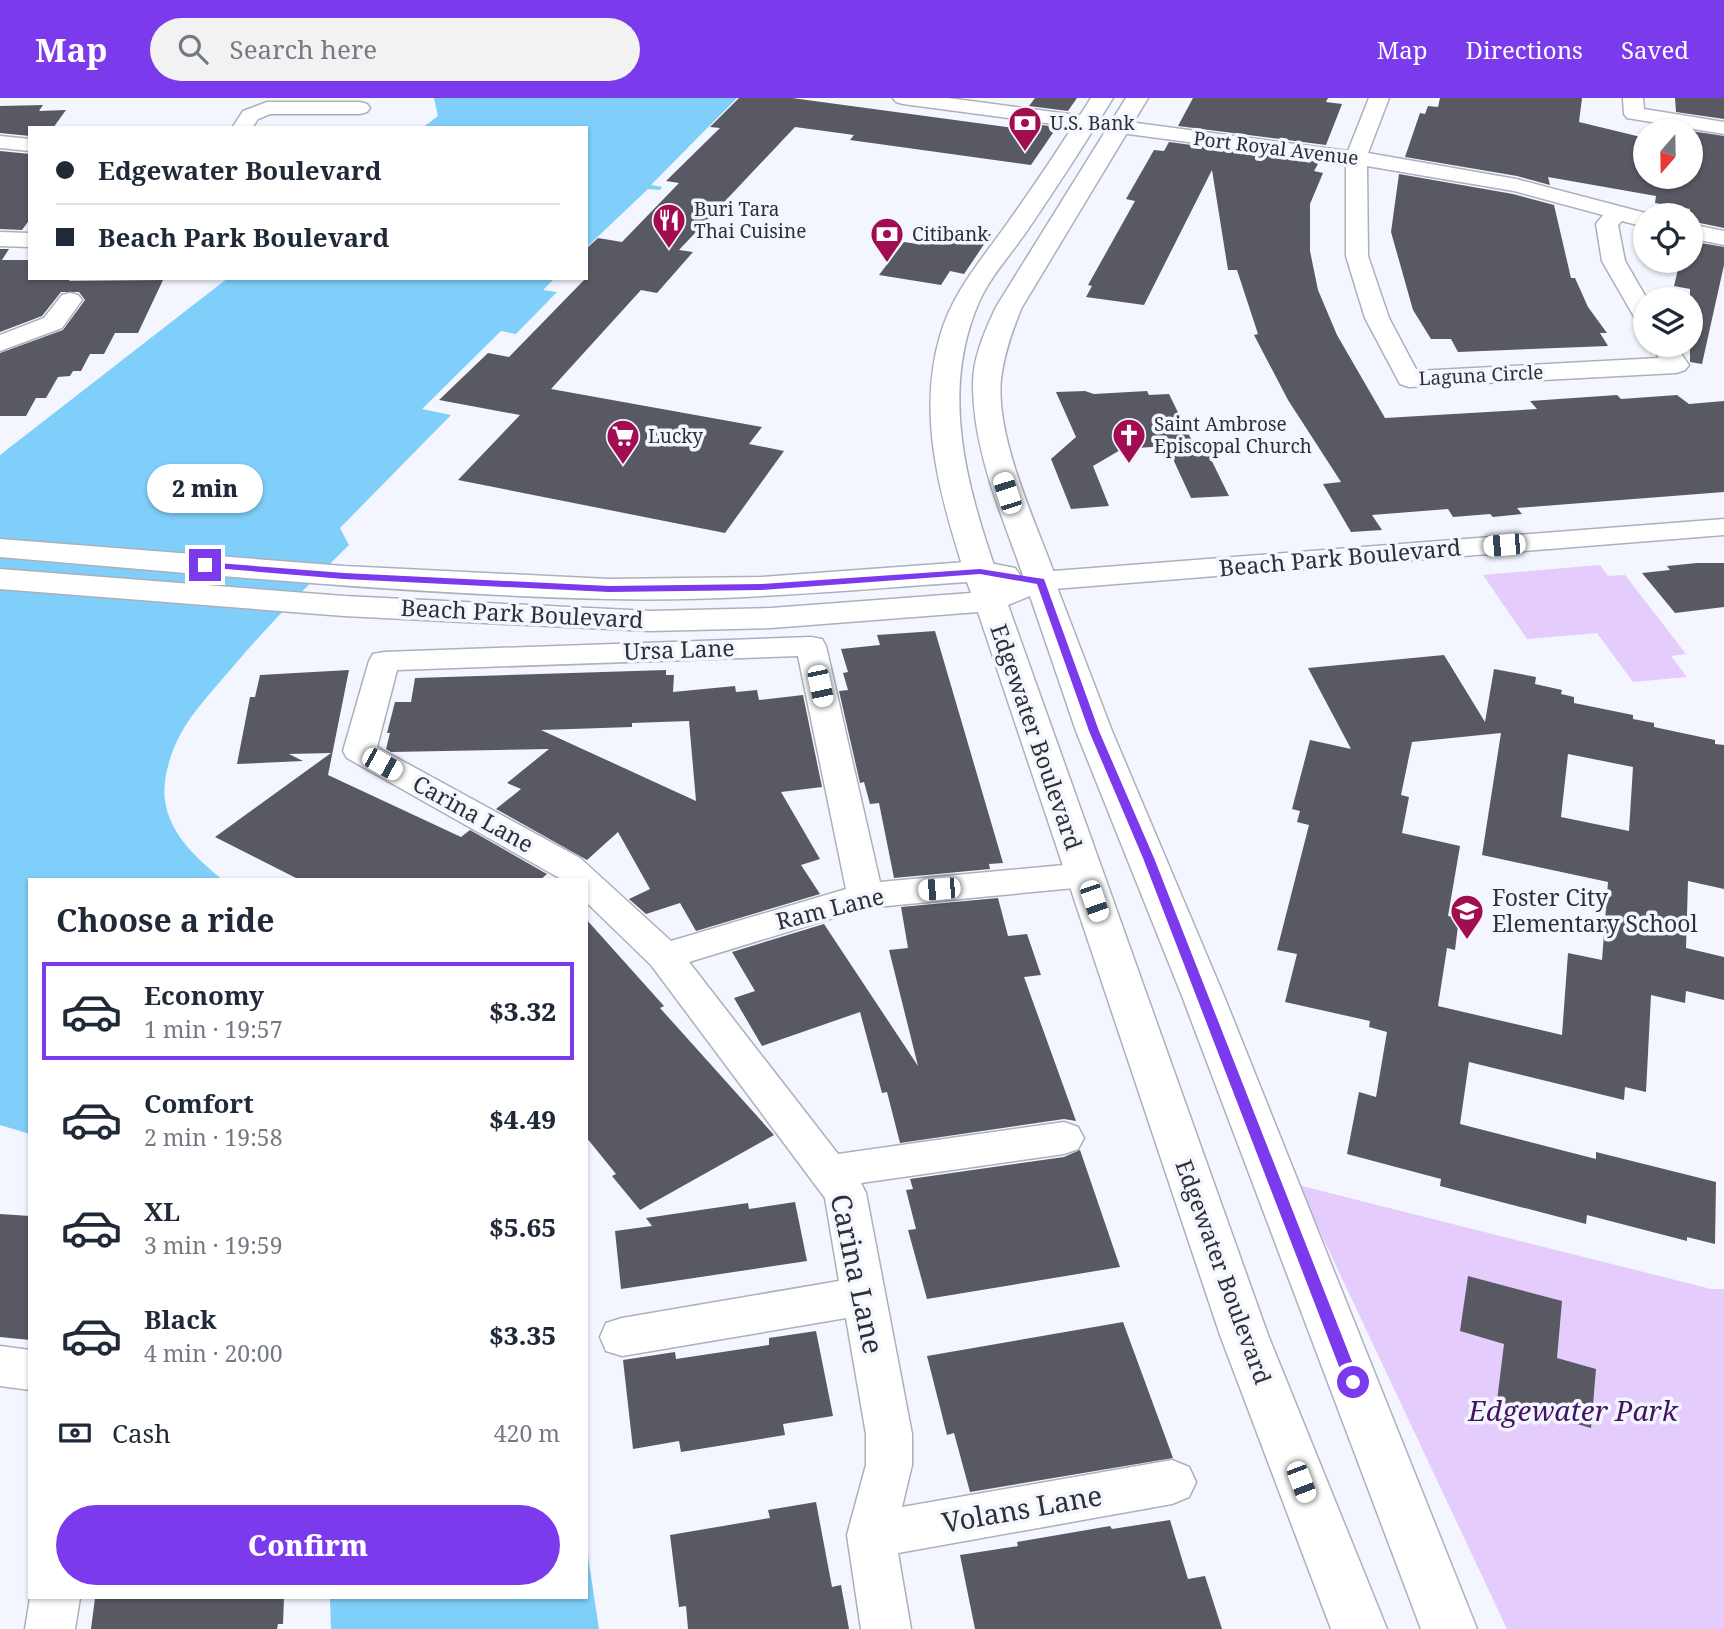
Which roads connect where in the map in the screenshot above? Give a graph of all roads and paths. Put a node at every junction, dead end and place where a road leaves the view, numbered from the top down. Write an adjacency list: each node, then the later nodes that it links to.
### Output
1 (903, 98): 7 (street, Port Royal Avenue)
2 (1137, 98): 10 (main road)
3 (1379, 98): 14 (street)
4 (1633, 98): 11 (street)
5 (317, 108): 6 (street); 8 (street); 9 (street)
6 (360, 108)
7 (1094, 111): 10 (street, Port Royal Avenue); 29 (main road, Edgewater Boulevard)
8 (243, 126)
9 (308, 126)
10 (1119, 127): 14 (street, Port Royal Avenue); 28 (main road)
11 (1724, 128)
12 (0, 142): 13 (street)
13 (28, 145)
14 (1356, 158): 15 (street, Port Royal Avenue); 24 (street, Laguna Circle)
15 (1618, 212): 16 (street, Port Royal Avenue); 21 (street)
16 (1633, 216)
17 (1703, 234): 18 (street)
18 (1724, 238)
19 (0, 240): 20 (street)
20 (28, 240)
21 (1633, 296)
22 (70, 300): 23 (street)
23 (0, 344)
24 (1671, 357)
25 (1724, 527): 28 (street, Beach Park Boulevard)
26 (0, 548): 29 (main road, Beach Park Boulevard)
27 (0, 579): 29 (main road, Beach Park Boulevard)
28 (1041, 581): 29 (main road, Beach Park Boulevard); 48 (main road)
29 (984, 586): 31 (main road, Edgewater Boulevard)
30 (359, 751): 32 (street, Carina Lane); 34 (street, Ursa Lane)
31 (1085, 875): 34 (street, Ram Lane); 47 (main road, Edgewater Boulevard)
32 (583, 878)
33 (588, 882): 35 (street, Carina Lane)
34 (865, 896): 35 (street, Ram Lane)
35 (664, 956): 37 (street, Carina Lane)
36 (1064, 1138): 37 (street)
37 (831, 1171): 38 (street, Carina Lane)
38 (863, 1296): 39 (street); 43 (street, Carina Lane)
39 (622, 1337)
40 (0, 1366): 41 (street)
41 (28, 1370)
42 (1172, 1482): 43 (street, Volans Lane)
43 (871, 1535): 46 (street, Carina Lane)
44 (55, 1599): 45 (street)
45 (50, 1629)
46 (886, 1629)
47 (1359, 1629)
48 (1449, 1629)

